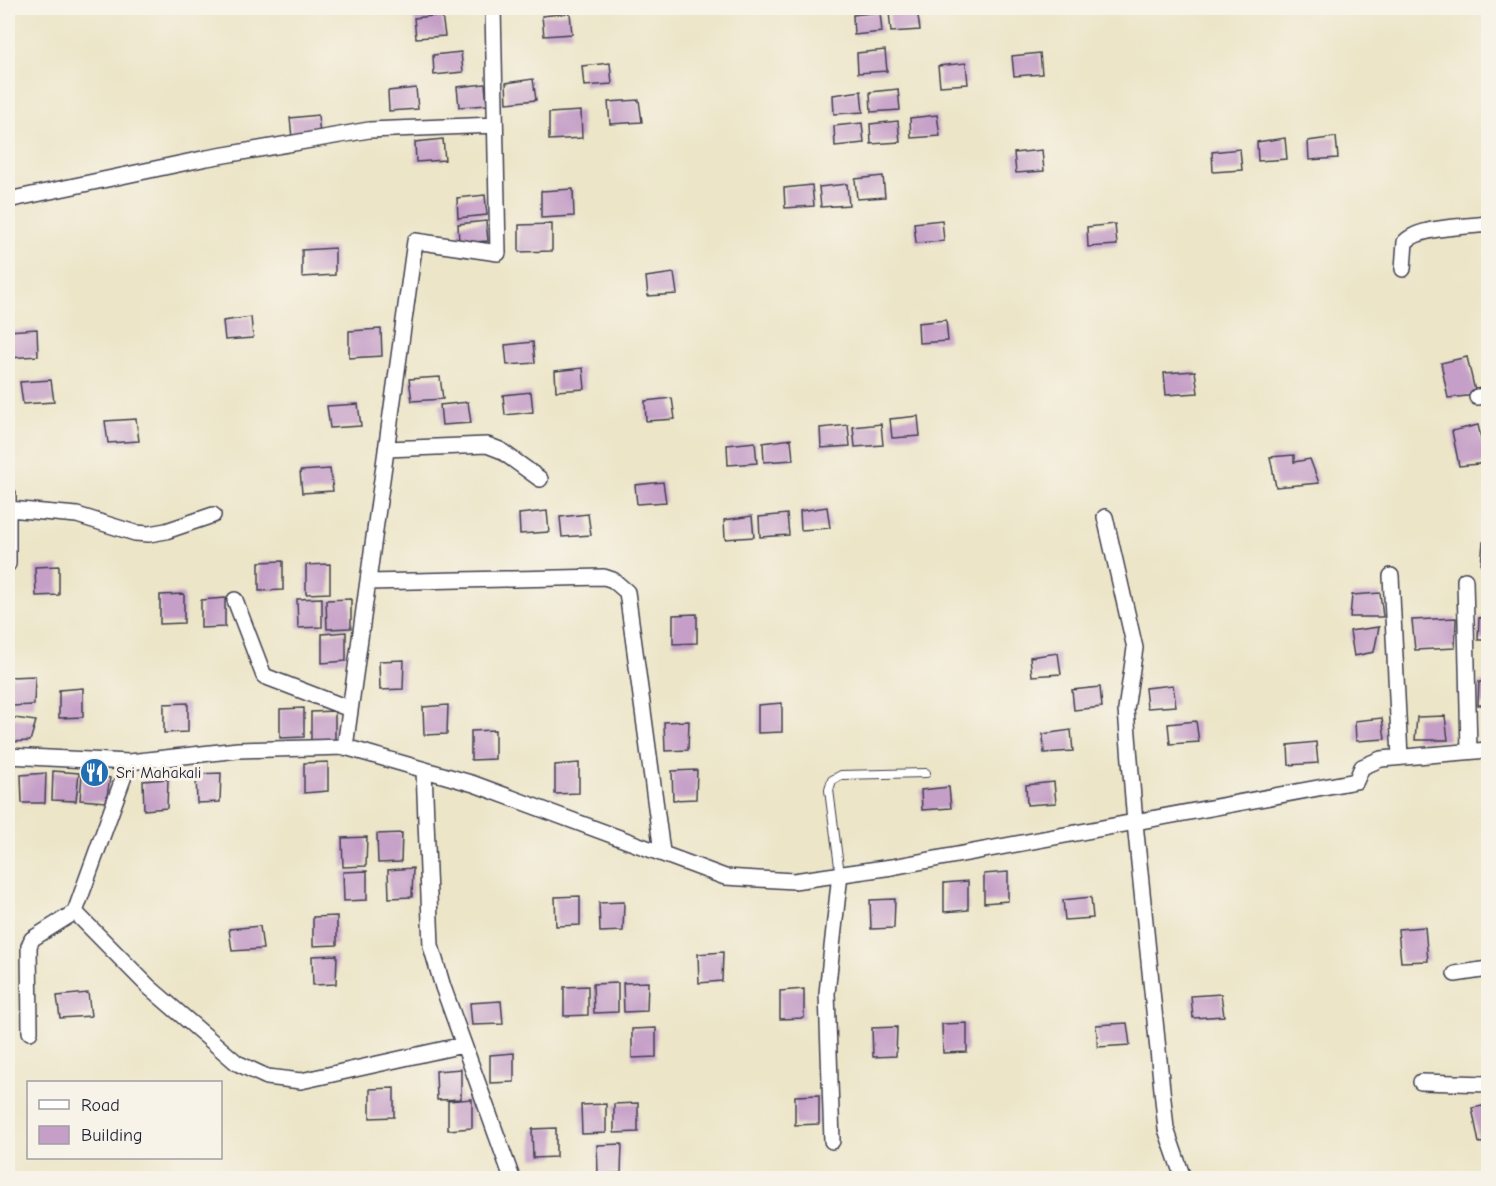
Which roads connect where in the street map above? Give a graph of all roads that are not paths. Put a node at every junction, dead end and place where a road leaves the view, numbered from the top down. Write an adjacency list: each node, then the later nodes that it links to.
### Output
1 (493, 8): 2 (street)
2 (495, 125): 3 (street); 6 (street)
3 (8, 200)
4 (1488, 224): 5 (street)
5 (1404, 269)
6 (386, 449): 7 (street); 14 (street)
7 (540, 479)
8 (8, 501): 9 (street); 11 (street)
9 (213, 515)
10 (1105, 517): 25 (street)
11 (8, 564)
12 (1391, 576): 21 (street)
13 (1465, 580): 19 (street)
14 (368, 582): 16 (street); 26 (street)
15 (235, 600): 16 (street)
16 (350, 709): 17 (street)
17 (345, 747): 22 (street); 23 (street)
18 (1488, 750): 19 (street)
19 (1469, 751): 21 (street)
20 (8, 756): 22 (street)
21 (1400, 757): 25 (street)
22 (129, 762): 28 (street)
23 (424, 770): 26 (street); 32 (street)
24 (926, 773): 27 (lane)
25 (1136, 823): 27 (street); 37 (street)
26 (662, 852): 27 (street)
27 (840, 874): 35 (street)
28 (75, 912): 31 (street); 32 (street)
29 (1488, 969): 30 (street)
30 (1455, 974)
31 (30, 1032)
32 (463, 1045): 36 (street)
33 (1421, 1082): 34 (street)
34 (1488, 1083)
35 (832, 1141)
36 (512, 1179)
37 (1183, 1179)

